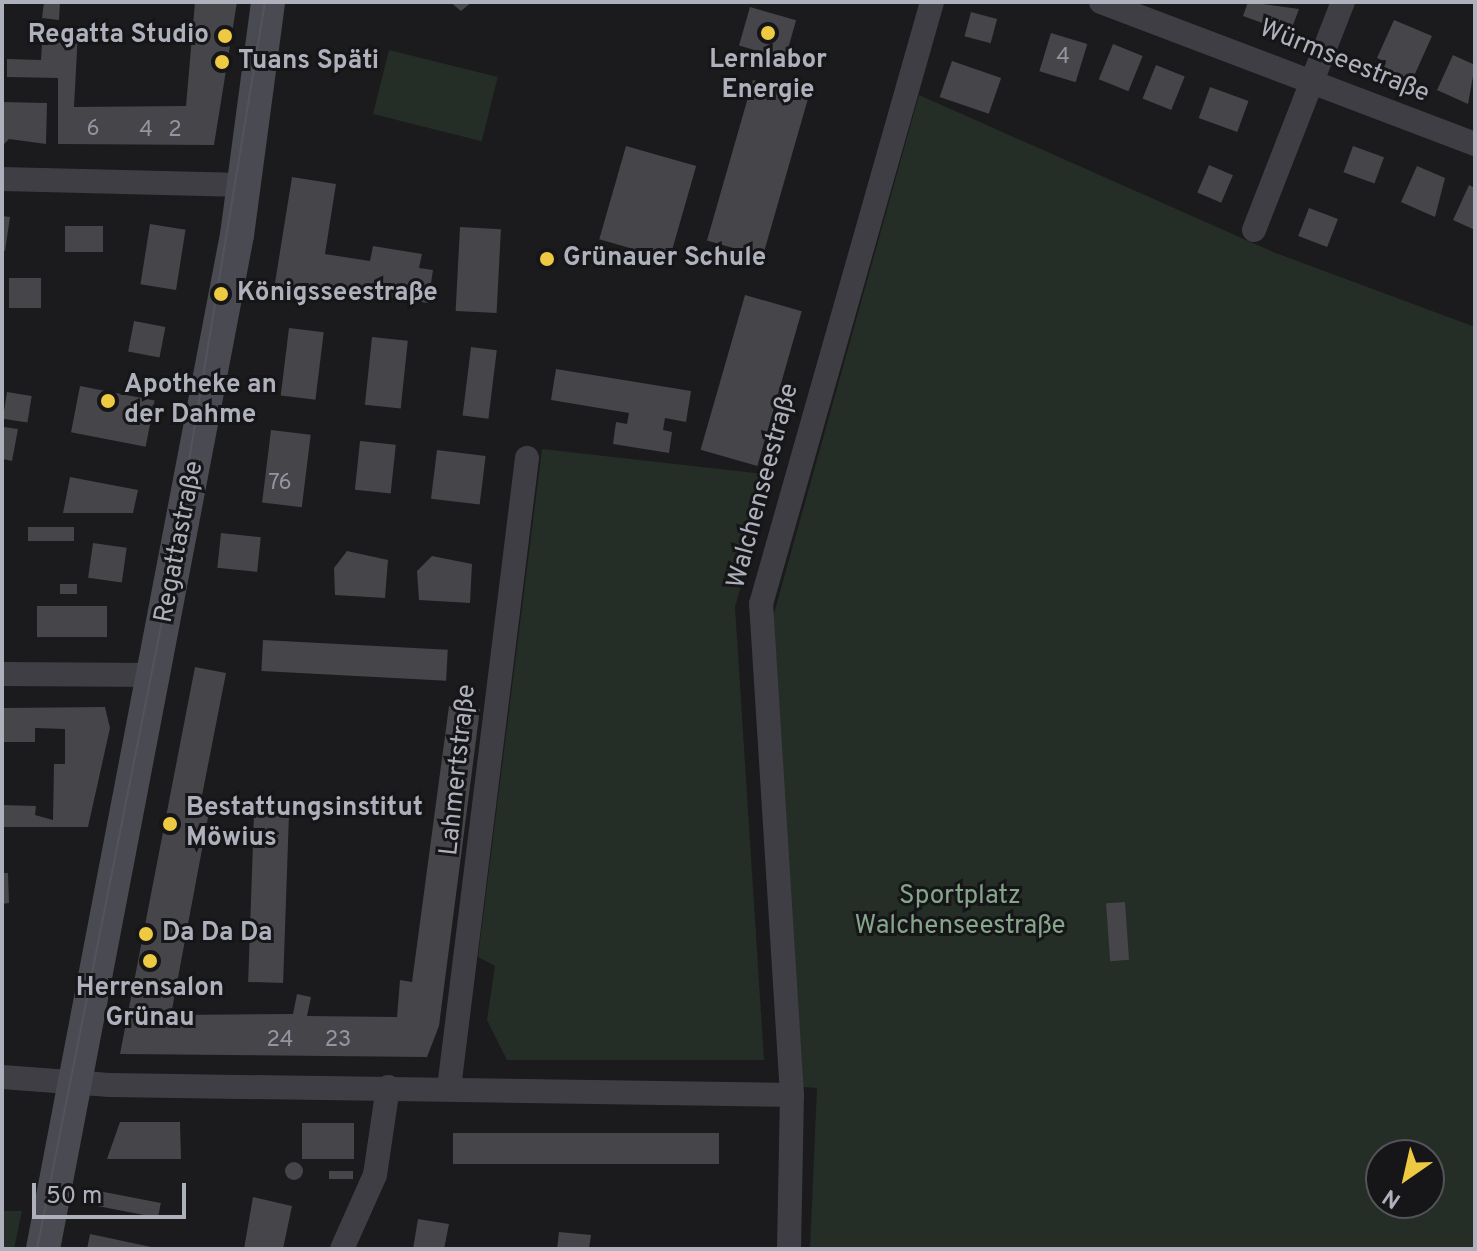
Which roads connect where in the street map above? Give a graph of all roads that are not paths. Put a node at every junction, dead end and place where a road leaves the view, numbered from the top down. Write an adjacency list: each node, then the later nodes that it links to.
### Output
1 (268, 2): 8 (main road, Regattastraße)
2 (932, 2): 17 (street, Walchenseestraße)
3 (1101, 2): 5 (street, Würmseestraße)
4 (1343, 2): 5 (street)
5 (1313, 79): 6 (street, Würmseestraße); 9 (street)
6 (1475, 144)
7 (2, 179): 8 (street)
8 (244, 185): 12 (main road, Regattastraße)
9 (1254, 230)
10 (527, 458): 16 (street, Lahmertstraße)
11 (2, 674): 12 (street)
12 (155, 675): 14 (main road, Regattastraße)
13 (2, 1077): 14 (street)
14 (77, 1080): 15 (street); 18 (main road, Regattastraße)
15 (388, 1087): 16 (street); 19 (street)
16 (449, 1088): 17 (street)
17 (792, 1095): 20 (street, Walchenseestraße)
18 (43, 1249)
19 (342, 1249)
20 (789, 1249)

